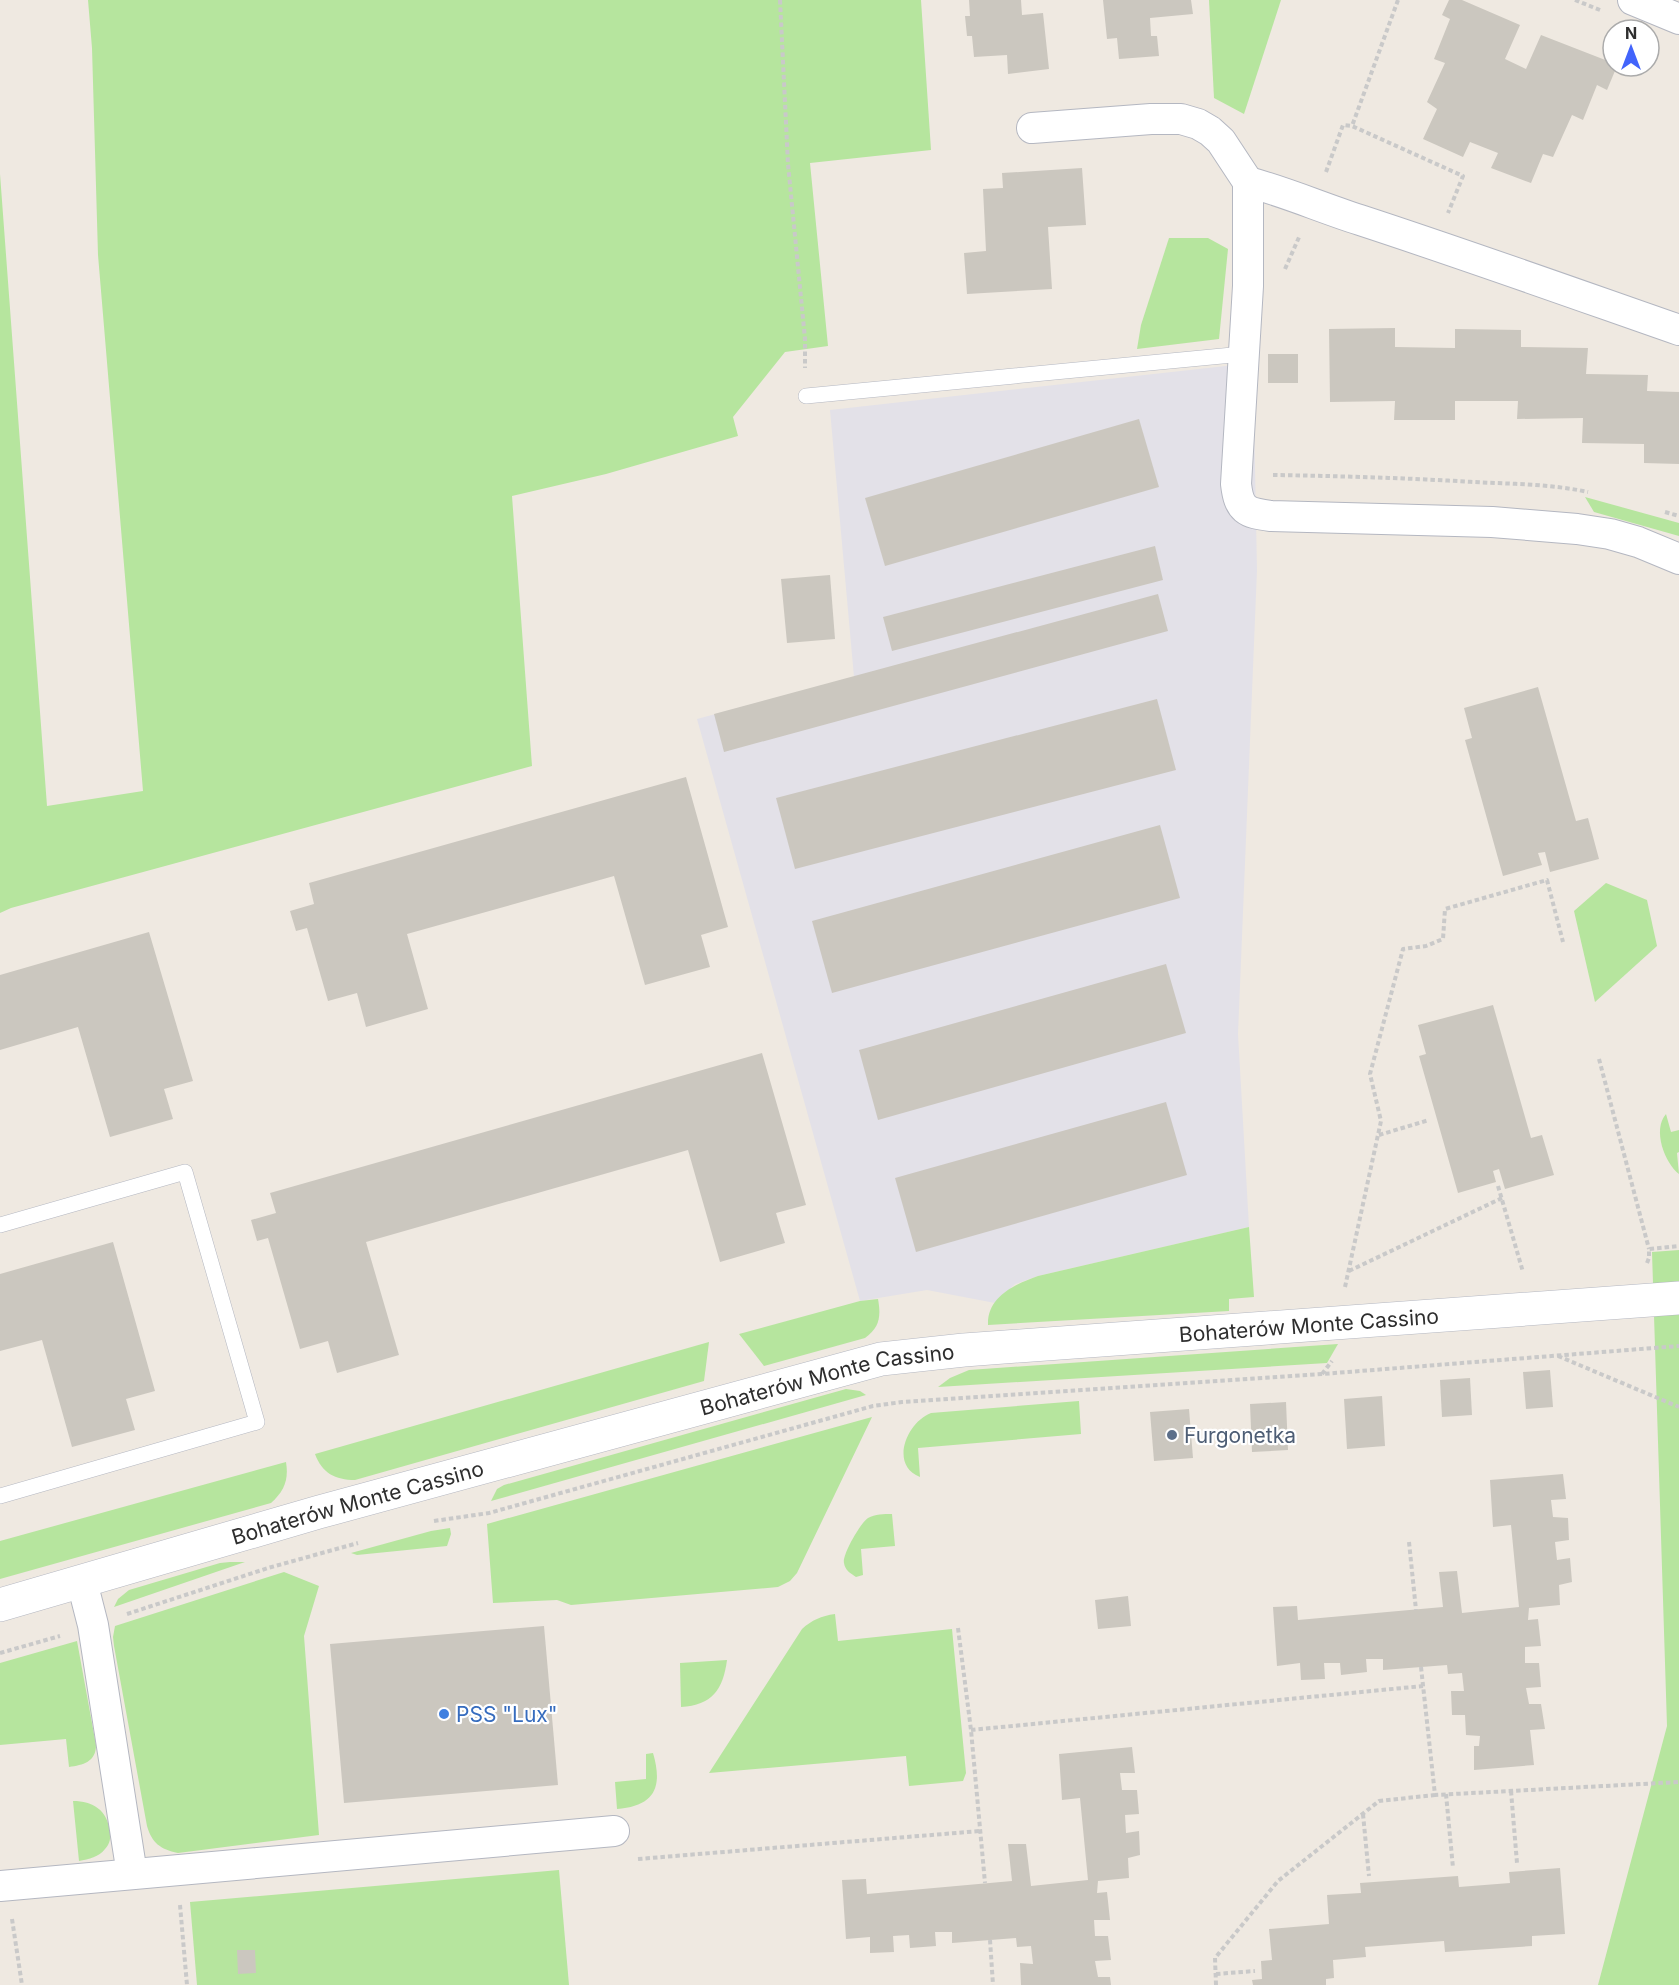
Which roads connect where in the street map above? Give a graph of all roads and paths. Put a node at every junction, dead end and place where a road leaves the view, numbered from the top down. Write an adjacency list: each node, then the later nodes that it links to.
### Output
1 (780, 0): 13 (path)
2 (1398, 0): 5 (path)
3 (1633, 0): 4 (street)
4 (1679, 19)
5 (1352, 126): 8 (path); 9 (path)
6 (1032, 128): 7 (street)
7 (1248, 182): 8 (street); 12 (street)
8 (1313, 205): 10 (path); 11 (street)
9 (1445, 220)
10 (1285, 269)
11 (1679, 330)
12 (1243, 354): 13 (lane); 18 (street)
13 (806, 396)
14 (1264, 475): 15 (path)
15 (1592, 493)
16 (1657, 510): 17 (path)
17 (1679, 516)
18 (1679, 559)
19 (1563, 942): 22 (path)
20 (1599, 1059): 26 (path)
21 (1429, 1120): 22 (path)
22 (1378, 1135): 27 (path)
23 (1498, 1186): 24 (path)
24 (1502, 1198): 27 (path); 28 (path)
25 (0, 1224): 34 (lane)
26 (1649, 1249)
27 (1349, 1271): 29 (path)
28 (1523, 1272)
29 (1343, 1296)
30 (1679, 1298): 38 (street, Bohaterów Monte Cassino)
31 (1679, 1346): 32 (path)
32 (1556, 1355): 33 (path); 35 (path)
33 (1679, 1407)
34 (0, 1496)
35 (430, 1522)
36 (365, 1540): 41 (path)
37 (1409, 1542): 40 (path)
38 (82, 1582): 39 (street, Bohaterów Monte Cassino); 41 (street)
39 (0, 1605)
40 (1416, 1610)
41 (93, 1625): 43 (path); 55 (street)
42 (958, 1628): 46 (path)
43 (0, 1653)
44 (1421, 1667): 45 (path)
45 (1423, 1686): 46 (path); 50 (path)
46 (971, 1730): 57 (path)
47 (1679, 1782): 48 (path)
48 (1511, 1791): 49 (path); 53 (path)
49 (1446, 1794): 50 (path); 54 (path)
50 (1435, 1795): 51 (path)
51 (1363, 1813): 56 (path); 62 (path)
52 (614, 1831): 55 (street)
53 (1517, 1863)
54 (1452, 1868)
55 (132, 1874): 59 (street)
56 (1369, 1876)
57 (985, 1883)
58 (179, 1895): 64 (path)
59 (5, 1898): 63 (path)
60 (990, 1940): 65 (path)
61 (1255, 1971): 62 (path)
62 (1216, 1974): 66 (path)
63 (22, 1985)
64 (187, 1985)
65 (993, 1985)
66 (1216, 1985)

